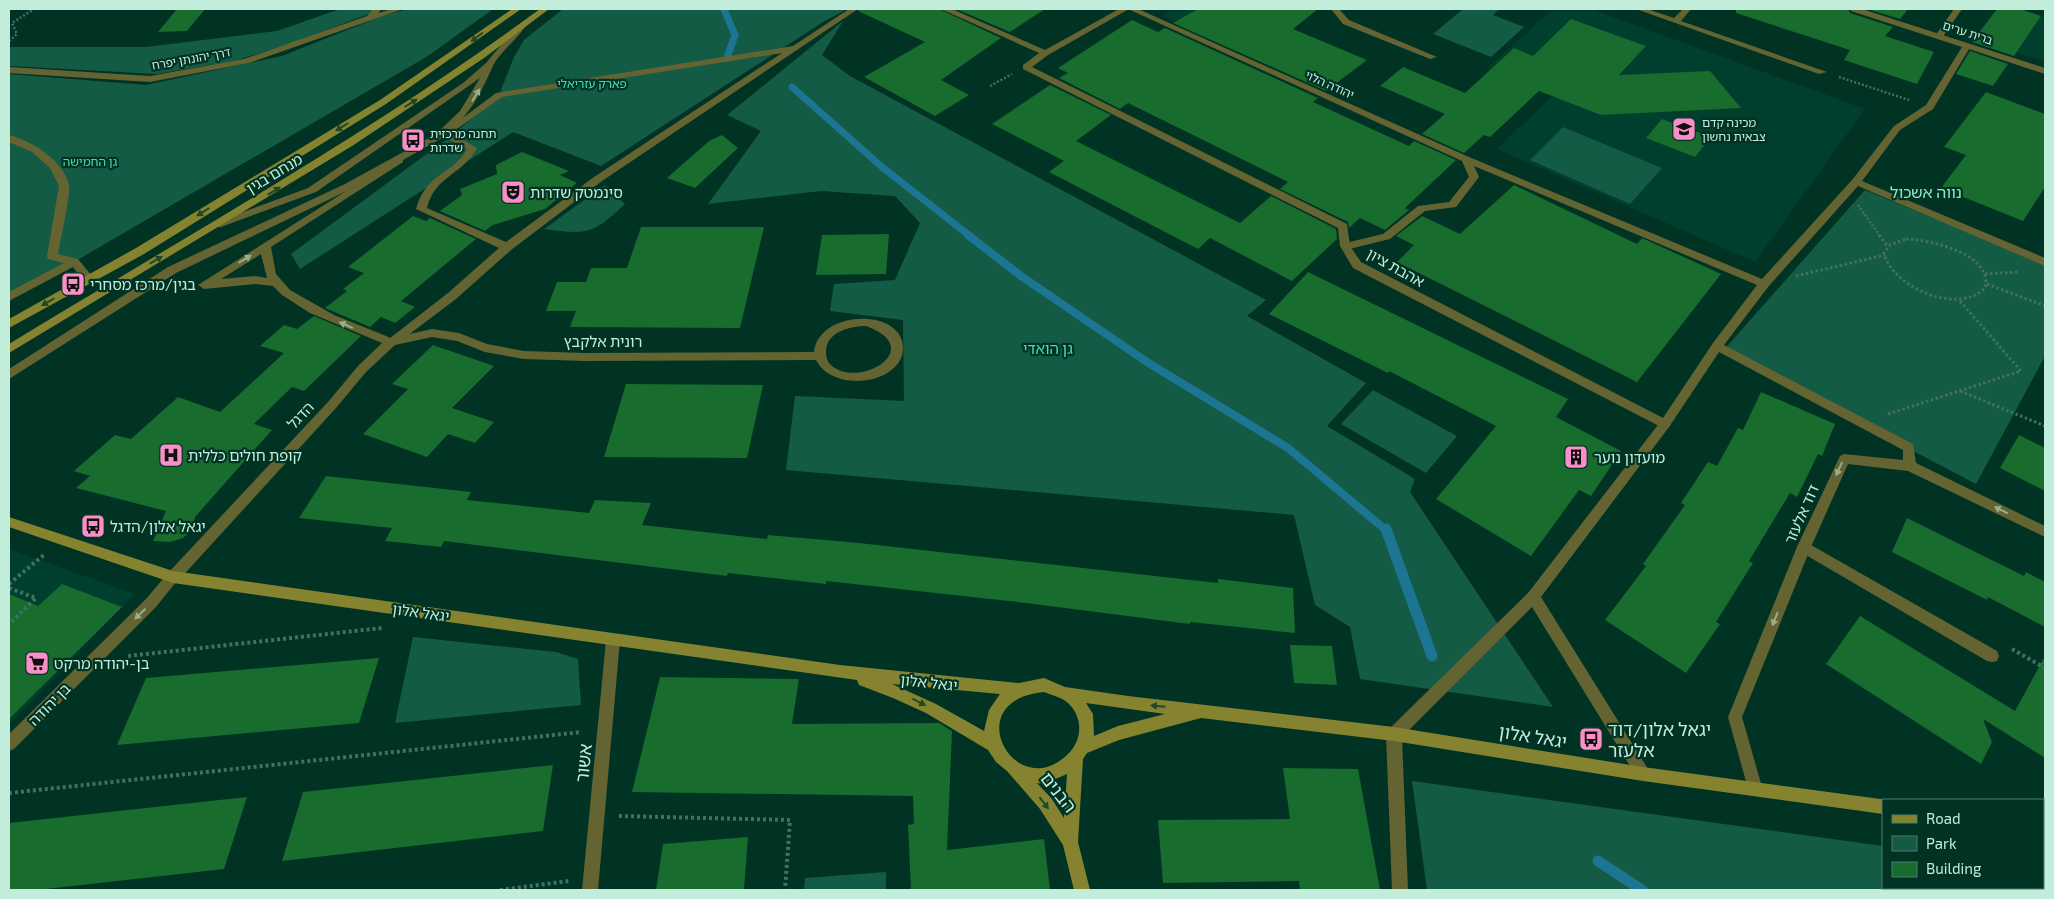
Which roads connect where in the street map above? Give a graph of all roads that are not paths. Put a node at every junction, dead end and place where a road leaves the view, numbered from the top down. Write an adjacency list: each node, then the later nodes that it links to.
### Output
1 (377, 9): 14 (street)
2 (399, 9): 14 (street, דרך יהונתן יפרח)
3 (517, 9): 37 (street, מנחם בגין, one-way to 37)
4 (545, 9): 16 (street, מנחם בגין)
5 (854, 9): 19 (street, הדגל)
6 (945, 9): 20 (street)
7 (1125, 9): 20 (street)
8 (1132, 9): 29 (street, יהודה הלוי)
9 (1335, 9): 21 (street)
10 (1640, 9): 15 (street)
11 (1688, 9): 15 (street)
12 (1854, 9): 17 (street, ברית ערים)
13 (1958, 9): 17 (street)
14 (370, 18): 23 (street, דרך יהונתן יפרח)
15 (1676, 22): 25 (street)
16 (521, 27): 22 (street); 31 (street, מנחם בגין, one-way to 16)
17 (1940, 36): 18 (street, ברית ערים)
18 (1967, 45): 24 (street, ברית ערים); 30 (street)
19 (795, 48): 27 (street); 34 (street, הדגל)
20 (1045, 53): 33 (street, אהבת ציון)
21 (1433, 57)
22 (489, 65): 27 (street, one-way to 22); 31 (street)
23 (13, 70): 26 (street)
24 (2045, 71)
25 (1822, 72)
26 (9, 80)
27 (442, 134): 32 (street); 34 (street); 46 (street)
28 (9, 138): 35 (street)
29 (1466, 159): 33 (street); 39 (street, יהודה הלוי)
30 (1856, 182): 36 (street); 39 (street)
31 (217, 224): 44 (street, מנחם בגין, one-way to 31)
32 (266, 246): 38 (street); 38 (street, one-way to 32)
33 (1345, 246): 47 (street, אהבת ציון)
34 (507, 247): 42 (street, הדגל)
35 (74, 262): 37 (street); 40 (street)
36 (2045, 262)
37 (88, 279): 41 (street, מנחם בגין, one-way to 41)
38 (276, 283): 42 (street, one-way to 38)
39 (1764, 284): 43 (street)
40 (9, 297)
41 (9, 324)
42 (391, 342): 45 (street, רונית אלקבץ); 52 (street, הדגל)
43 (1717, 346): 47 (street); 48 (street)
44 (9, 348)
45 (819, 356): 45 (street)
46 (9, 375)
47 (1665, 424): 53 (street)
48 (1910, 466): 50 (street, דוד אלעזר, one-way to 48); 51 (street, דוד אלעזר, one-way to 51)
49 (9, 522): 52 (street, יגאל אלון)
50 (2045, 532)
51 (1804, 547): 55 (street); 66 (street, דוד אלעזר, one-way to 66)
52 (173, 577): 54 (street, יגאל אלון); 61 (street, בן יהודה, one-way to 61)
53 (1534, 597): 60 (street); 65 (street)
54 (613, 640): 56 (street, יגאל אלון); 69 (street, אשור)
55 (1992, 656)
56 (840, 672): 57 (street, יגאל אלון); 62 (street, יגאל אלון, one-way to 62)
57 (1018, 689): 58 (street); 62 (street)
58 (1066, 693): 59 (street, יגאל אלון, one-way to 58); 63 (street)
59 (1207, 710): 60 (street, יגאל אלון); 63 (street, יגאל אלון)
60 (1394, 734): 65 (street, יגאל אלון); 71 (street)
61 (9, 744)
62 (994, 745): 64 (street)
63 (1080, 754): 64 (street); 68 (street, הבנים)
64 (1013, 768): 68 (street, הבנים, one-way to 68)
65 (1643, 774): 66 (street, יגאל אלון)
66 (1754, 788): 67 (street, יגאל אלון)
67 (1882, 806)
68 (1070, 842): 70 (street, הבנים)
69 (591, 884)
70 (1082, 890)
71 (1400, 890)

